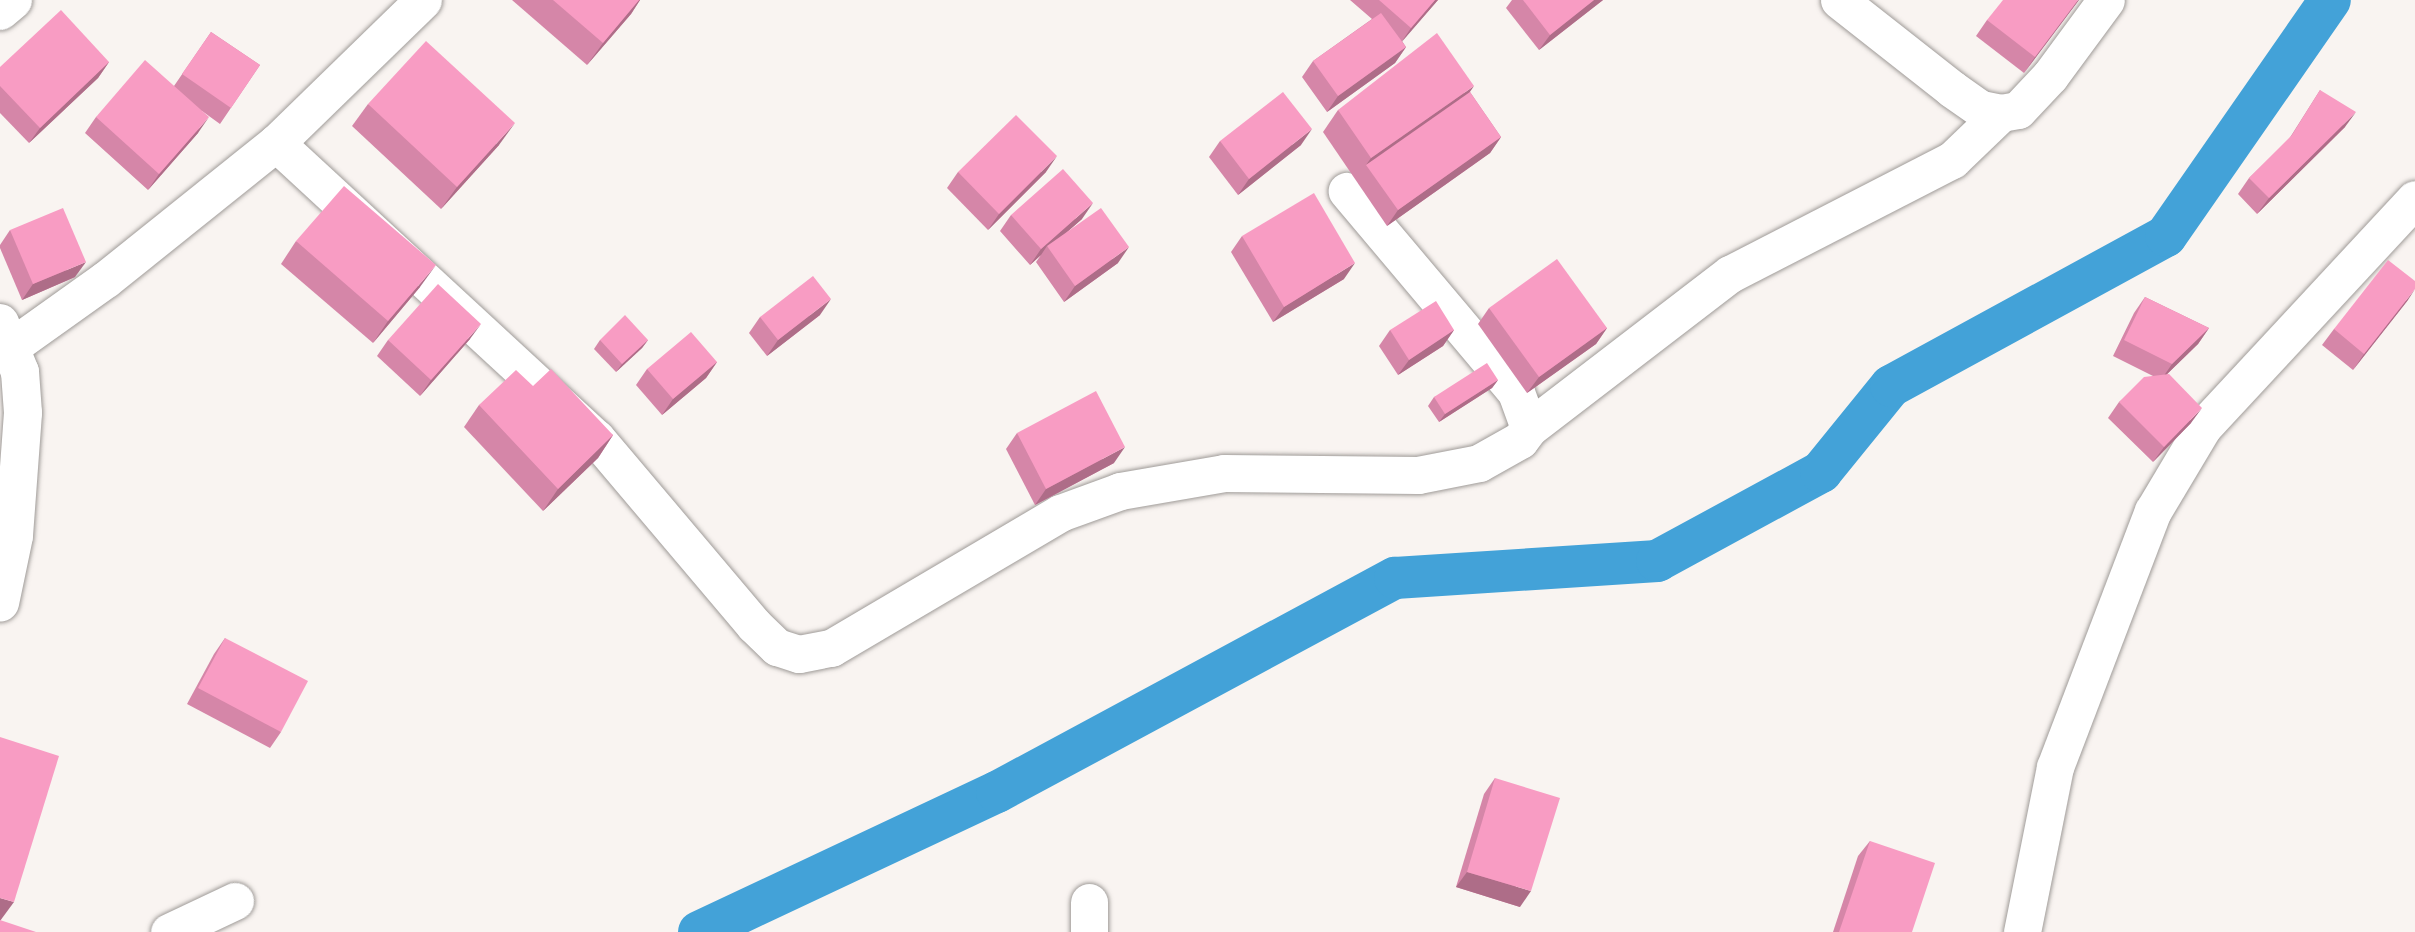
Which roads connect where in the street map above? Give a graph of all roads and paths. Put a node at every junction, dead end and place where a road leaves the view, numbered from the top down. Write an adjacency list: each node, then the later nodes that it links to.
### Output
1 (13, 0): 5 (street)
2 (423, 0): 7 (street)
3 (1839, 0): 6 (street)
4 (2106, 0): 6 (street)
5 (0, 11)
6 (2001, 113): 13 (street)
7 (276, 143): 12 (street); 13 (street)
8 (1347, 191): 13 (street)
9 (2415, 198): 10 (street)
10 (2360, 253): 11 (street); 17 (street)
11 (2393, 270)
12 (4, 339): 14 (street)
13 (1529, 428)
14 (0, 603)
15 (235, 901): 16 (street)
16 (169, 932)
17 (2022, 932)

